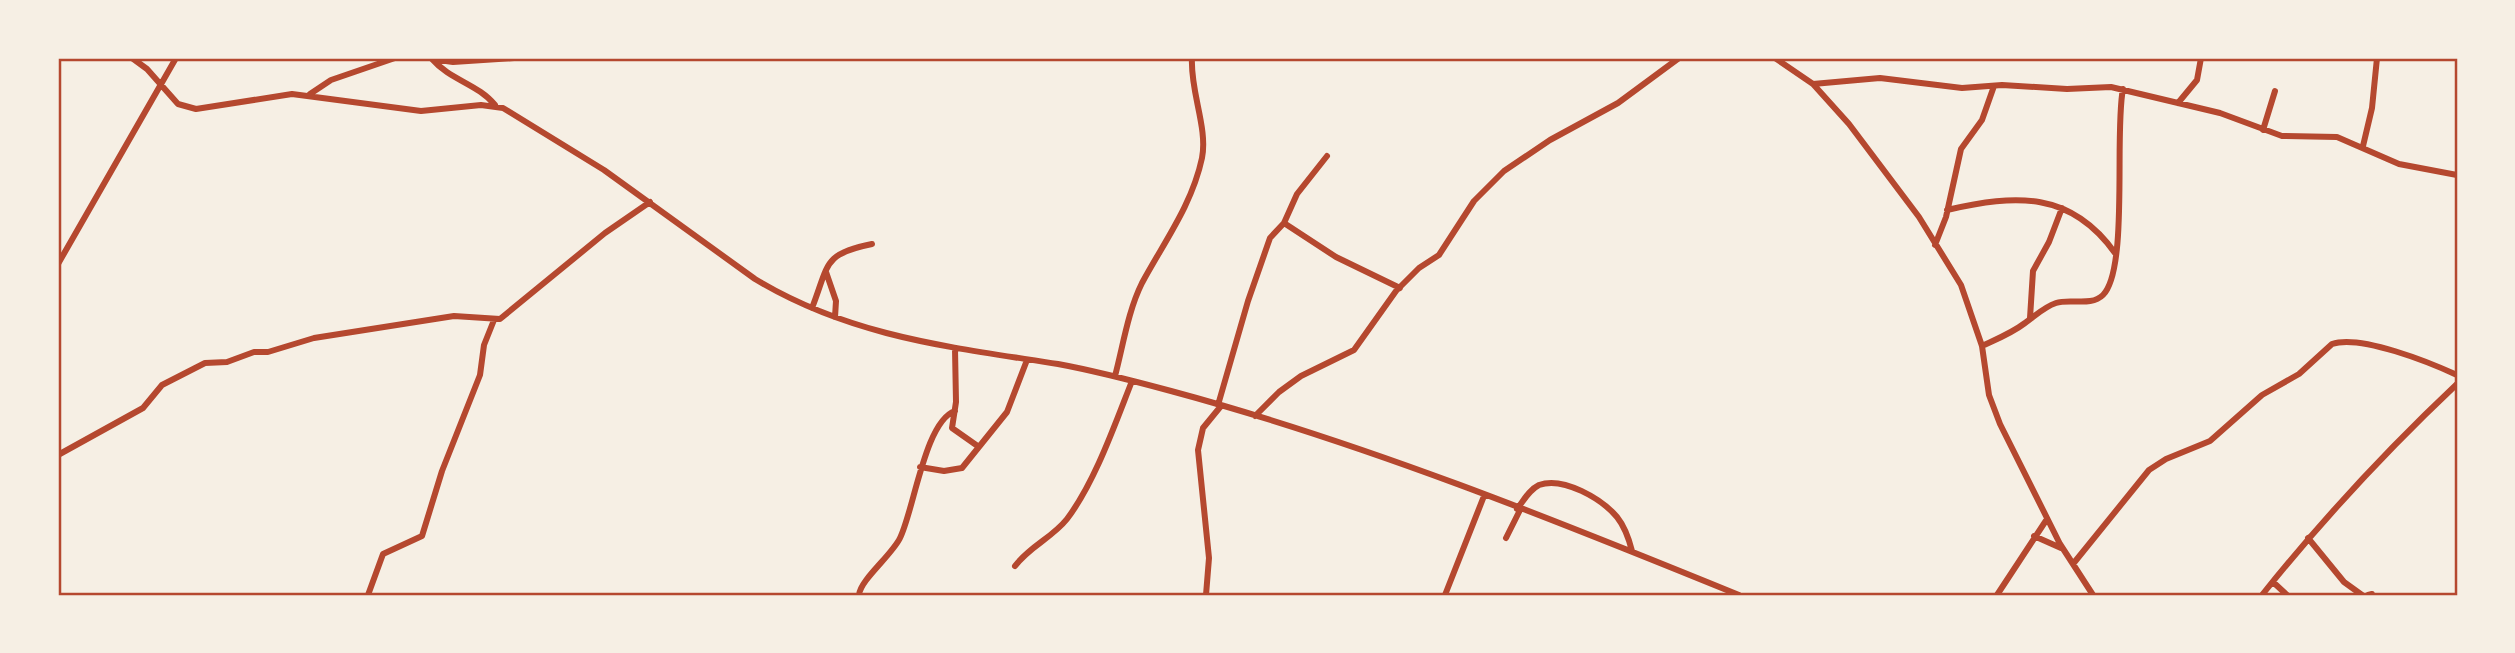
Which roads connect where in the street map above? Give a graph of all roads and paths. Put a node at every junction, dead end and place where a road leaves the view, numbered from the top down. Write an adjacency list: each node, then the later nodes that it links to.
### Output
1 (132, 58): 12 (street)
2 (176, 58): 12 (street)
3 (395, 58): 16 (street)
4 (514, 58): 10 (street)
5 (1192, 58): 41 (street)
6 (1679, 58): 32 (street)
7 (1776, 58): 11 (street)
8 (2201, 58): 17 (street)
9 (2377, 58): 20 (street)
10 (431, 59): 18 (street)
11 (1813, 84): 13 (street); 28 (street)
12 (160, 85): 16 (street); 30 (street)
13 (1994, 86): 14 (street); 25 (street)
14 (2123, 89): 17 (street); 29 (street)
15 (2275, 91): 19 (street)
16 (310, 94): 18 (street)
17 (2178, 103): 19 (street)
18 (496, 105): 23 (street)
19 (2263, 130): 20 (street)
20 (2363, 146): 22 (street)
21 (1327, 156): 26 (street)
22 (2457, 175)
23 (650, 202): 33 (street); 36 (street)
24 (2062, 208): 25 (street); 29 (street); 35 (street)
25 (1947, 211): 28 (street)
26 (1284, 223): 32 (street); 44 (street)
27 (872, 244): 31 (street)
28 (1935, 245): 37 (street)
29 (2115, 253): 35 (street)
30 (58, 264)
31 (826, 272): 33 (street); 34 (street)
32 (1400, 288): 46 (street)
33 (812, 308): 34 (street)
34 (835, 317): 38 (street)
35 (2030, 319): 37 (street)
36 (494, 320): 48 (street); 62 (street)
37 (1982, 346): 52 (street)
38 (955, 349): 39 (street); 45 (street)
39 (1027, 360): 41 (street); 47 (street)
40 (2457, 375): 58 (street)
41 (1115, 376): 42 (street)
42 (1132, 381): 44 (street); 59 (street)
43 (2457, 384): 55 (street)
44 (1220, 406): 46 (street); 64 (street)
45 (955, 411): 47 (street); 49 (street)
46 (1255, 416): 50 (street)
47 (979, 447): 49 (street)
48 (58, 455)
49 (920, 467): 63 (street)
50 (1484, 496): 51 (street); 65 (street)
51 (1518, 509): 54 (street); 57 (street); 57 (street)
52 (2047, 519): 53 (street); 56 (street)
53 (2034, 536): 56 (street); 66 (street)
54 (1506, 538)
55 (2308, 538): 60 (street); 70 (street)
56 (2063, 549): 58 (street)
57 (1632, 551): 61 (street)
58 (2073, 564): 67 (street)
59 (1015, 566)
60 (2273, 582): 68 (street); 69 (street)
61 (1734, 594)
62 (368, 595)
63 (859, 595)
64 (1206, 595)
65 (1445, 595)
66 (1997, 595)
67 (2093, 595)
68 (2262, 595)
69 (2287, 595)
70 (2360, 595)

